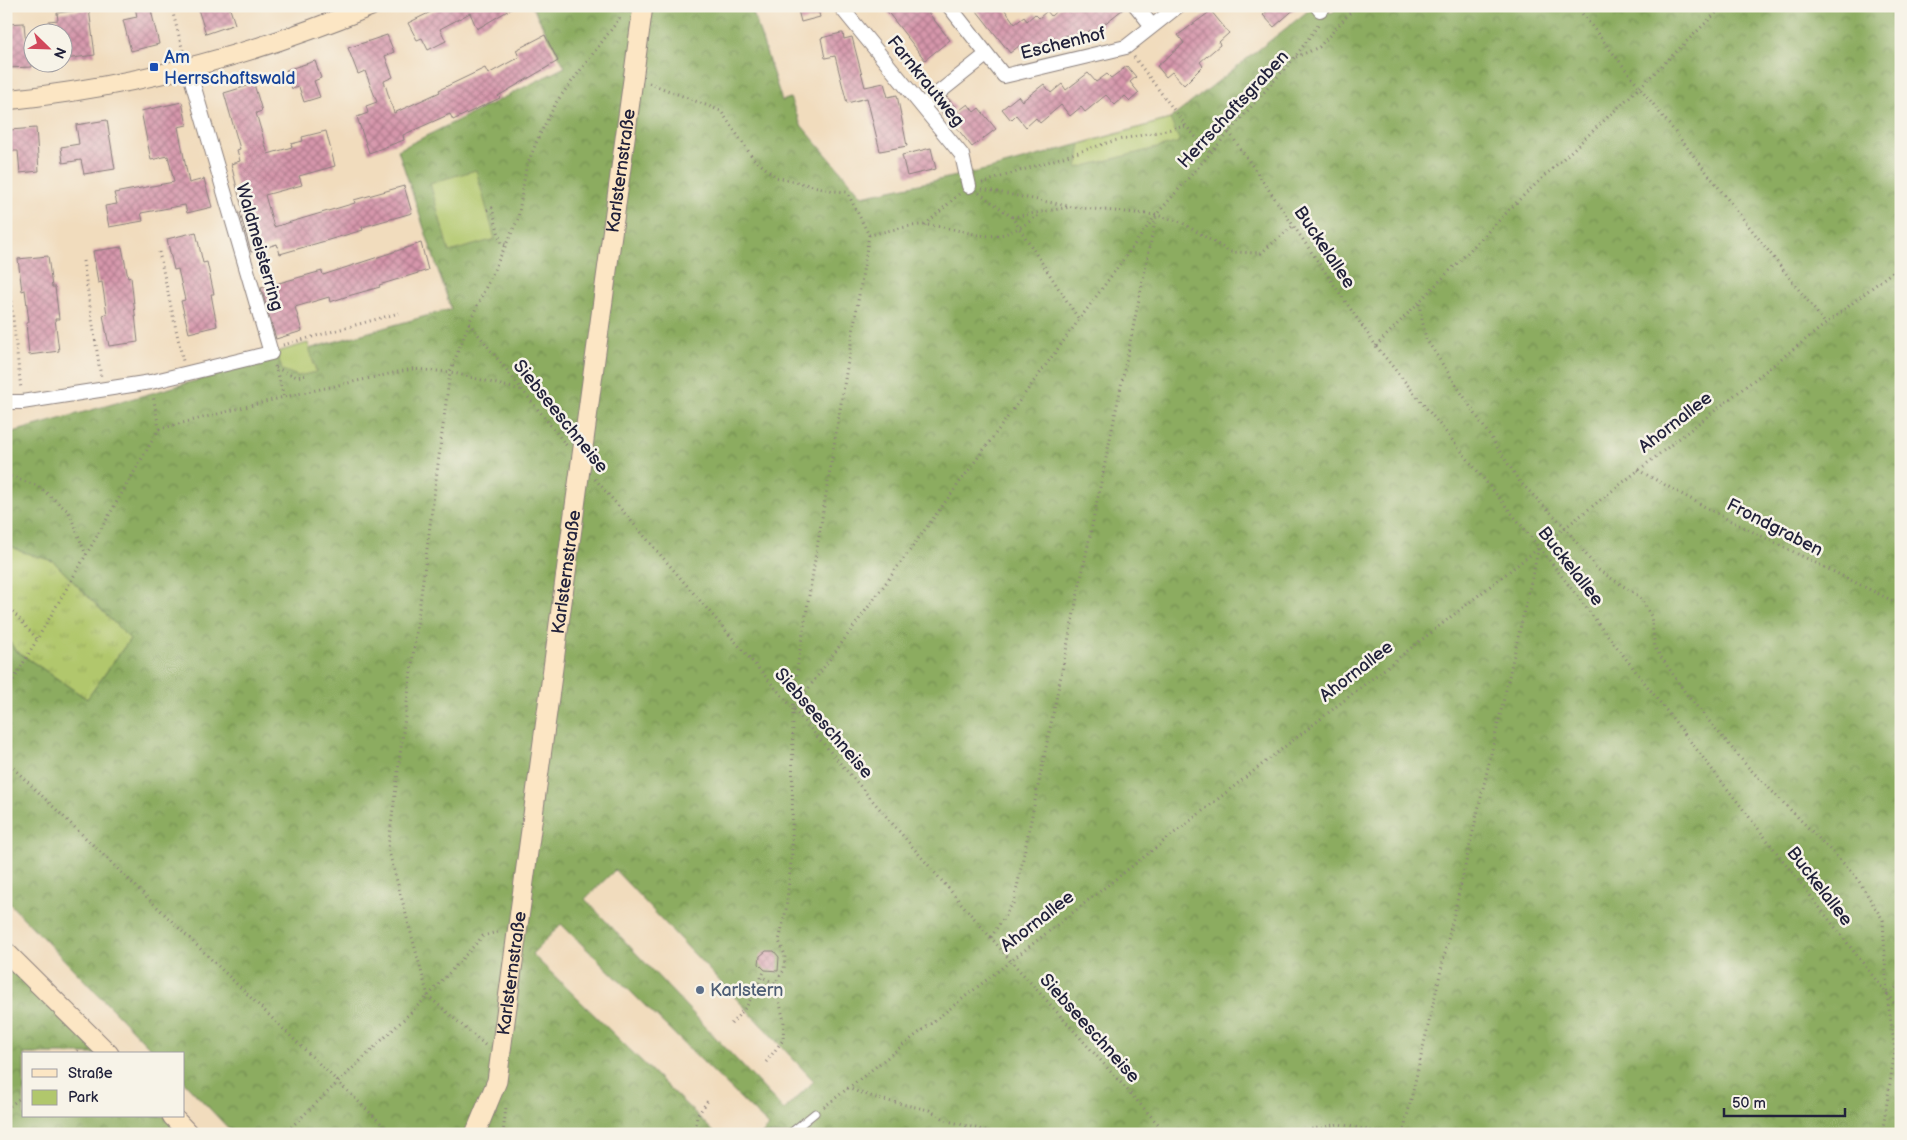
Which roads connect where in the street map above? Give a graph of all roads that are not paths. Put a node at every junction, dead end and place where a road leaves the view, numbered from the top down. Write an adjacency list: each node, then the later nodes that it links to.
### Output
1 (371, 6): 10 (street)
2 (613, 6): 7 (lane)
3 (840, 6): 12 (street, Farnkrautweg)
4 (949, 6): 9 (street, Eschenhof)
5 (1136, 6): 8 (street)
6 (1178, 6): 8 (street, Eschenhof)
7 (638, 8): 20 (street, Karlsternstraße)
8 (1152, 26): 9 (street, Eschenhof)
9 (986, 55): 12 (street)
10 (188, 68): 11 (street); 14 (street, Waldmeisterring)
11 (6, 100)
12 (922, 106): 13 (street, Farnkrautweg)
13 (969, 186)
14 (6, 402)
15 (6, 952): 16 (street)
16 (107, 1052)
17 (815, 1113): 21 (lane)
18 (174, 1118): 19 (street)
19 (189, 1134)
20 (475, 1134)
21 (789, 1134)

